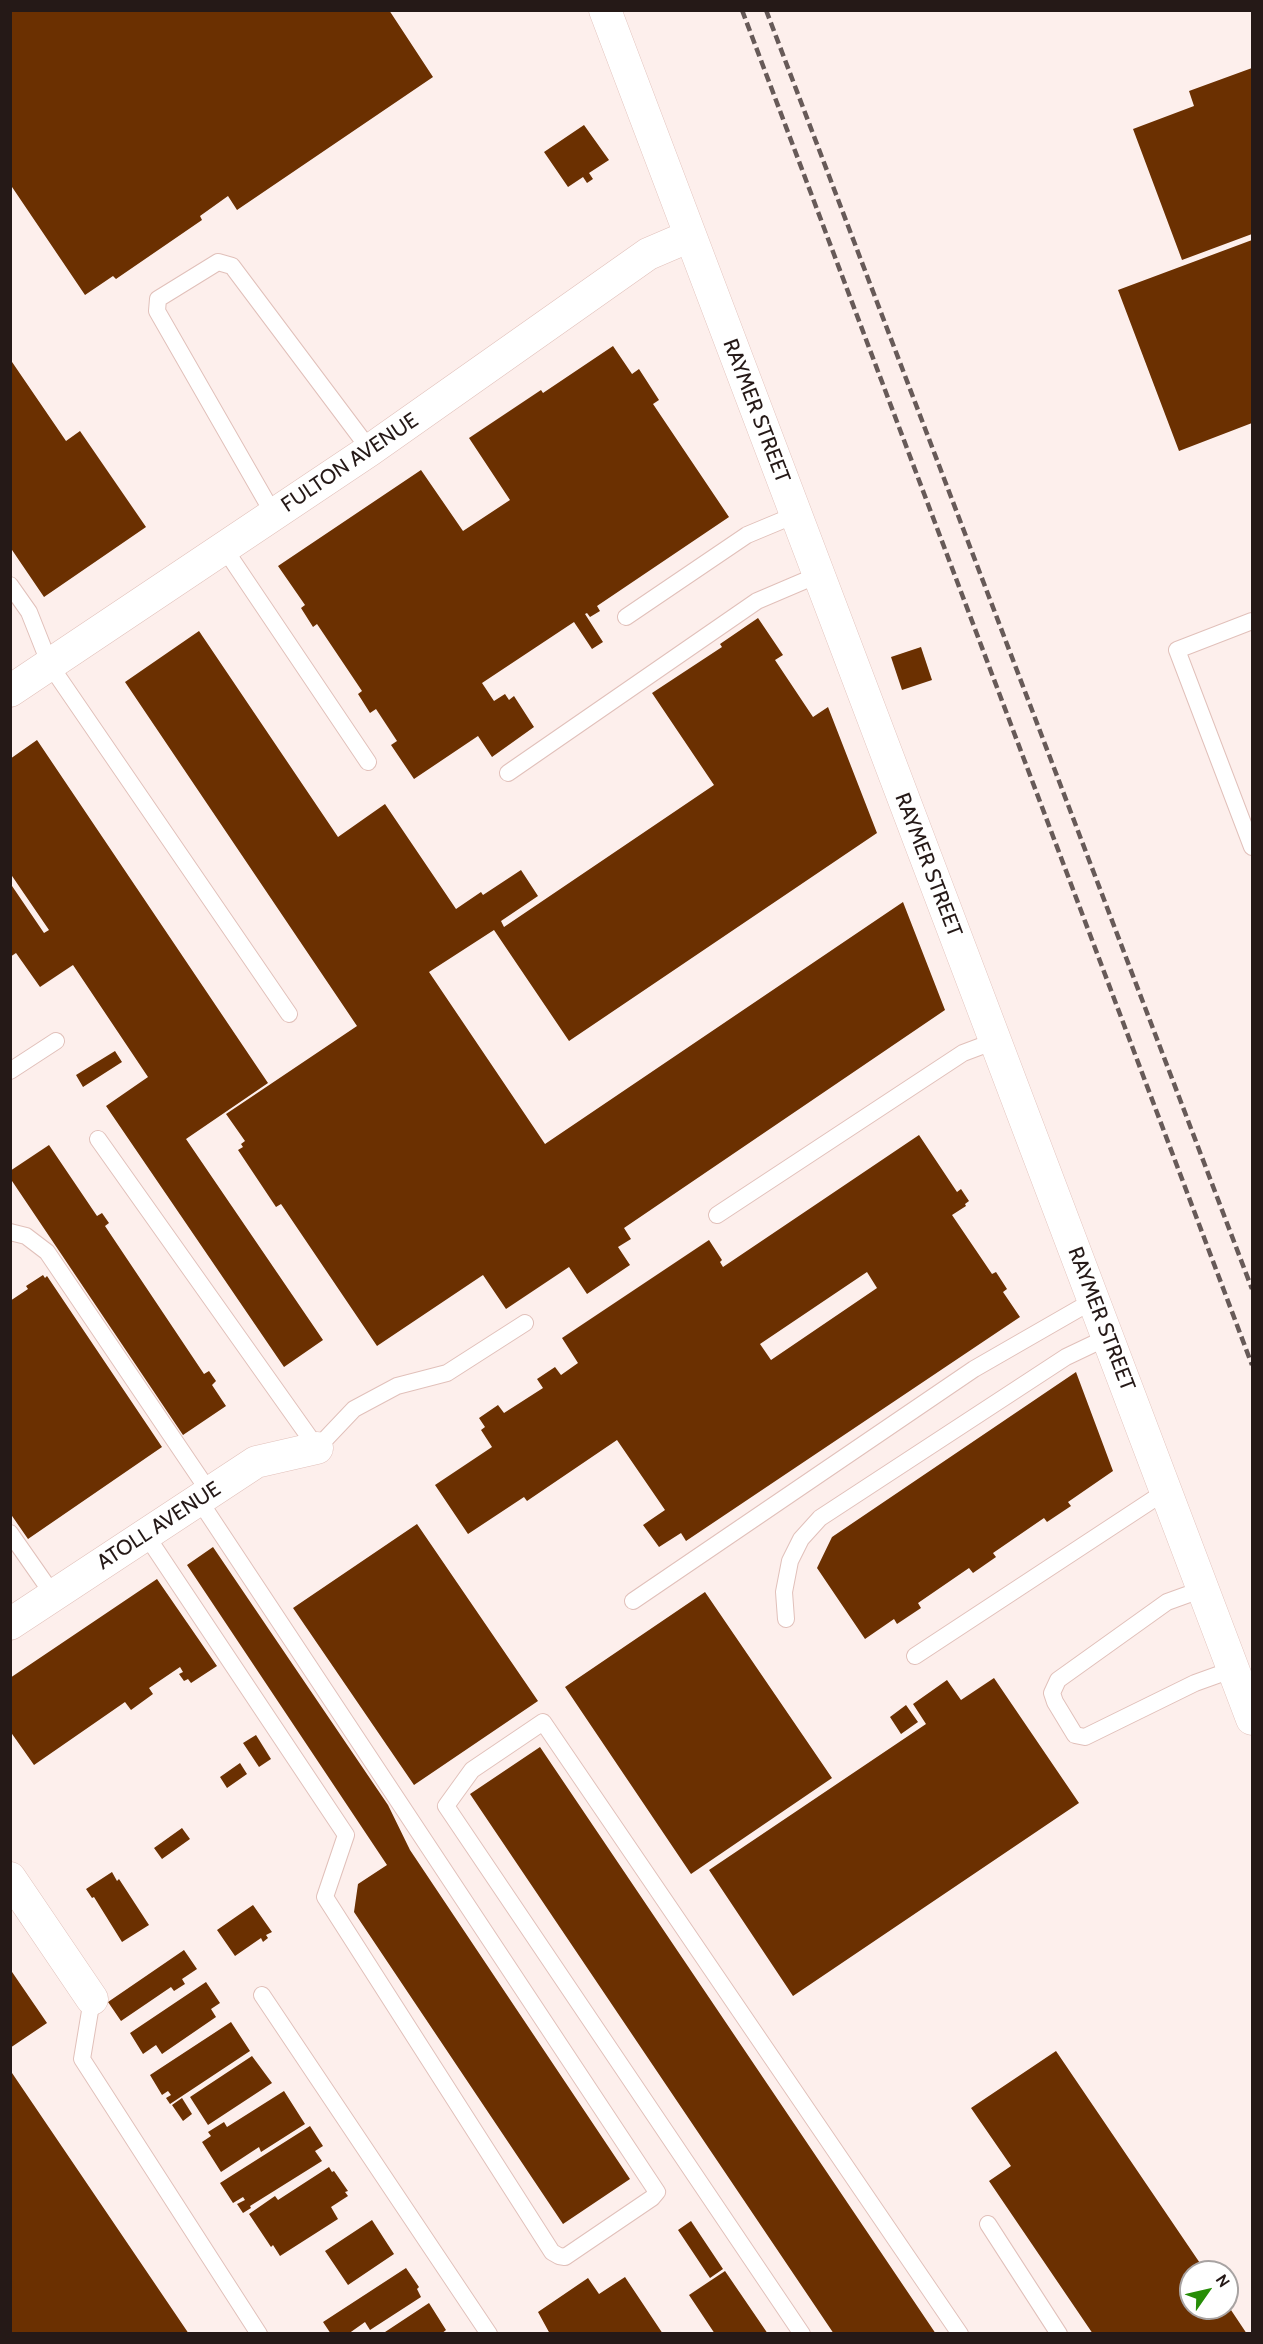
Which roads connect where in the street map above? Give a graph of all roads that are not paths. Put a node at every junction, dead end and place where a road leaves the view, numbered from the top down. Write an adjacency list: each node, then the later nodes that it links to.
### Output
1 (605, 10): 2 (street, RAYMER STREET)
2 (690, 236): 3 (street, FULTON AVENUE); 5 (street, RAYMER STREET)
3 (370, 450): 4 (street, FULTON AVENUE); 4 (lane)
4 (274, 515): 6 (street, FULTON AVENUE)
5 (795, 515): 7 (street, RAYMER STREET); 9 (lane)
6 (224, 548): 11 (street, FULTON AVENUE); 13 (lane)
7 (818, 575): 14 (lane); 18 (street, RAYMER STREET)
8 (10, 585): 11 (lane)
9 (626, 617)
10 (1252, 621): 15 (lane)
11 (50, 665): 12 (street, FULTON AVENUE); 16 (lane)
12 (10, 691)
13 (368, 762)
14 (508, 773)
15 (1252, 847)
16 (289, 1014)
17 (56, 1041): 19 (lane)
18 (995, 1041): 21 (lane); 23 (street, RAYMER STREET)
19 (10, 1071)
20 (98, 1139): 26 (lane)
21 (717, 1215)
22 (10, 1232): 28 (lane)
23 (1094, 1300): 25 (street, RAYMER STREET); 33 (lane)
24 (525, 1323): 26 (lane)
25 (1107, 1337): 27 (street, RAYMER STREET); 34 (lane)
26 (317, 1448): 28 (street, ATOLL AVENUE)
27 (1166, 1491): 31 (street, RAYMER STREET); 36 (lane)
28 (204, 1496): 30 (street, ATOLL AVENUE); 30 (lane)
29 (10, 1533): 32 (lane)
30 (146, 1535): 32 (street, ATOLL AVENUE)
31 (1203, 1589): 37 (street, RAYMER STREET); 37 (lane)
32 (54, 1596): 35 (street, ATOLL AVENUE)
33 (633, 1601)
34 (786, 1619)
35 (10, 1624)
36 (915, 1656)
37 (1234, 1670): 38 (street, RAYMER STREET)
38 (1252, 1719)
39 (10, 1878): 41 (street)
40 (262, 1995): 44 (lane)
41 (92, 1999): 43 (lane)
42 (988, 2224): 47 (lane)
43 (259, 2334)
44 (489, 2334)
45 (802, 2334): 46 (lane)
46 (960, 2334)
47 (1059, 2334)

